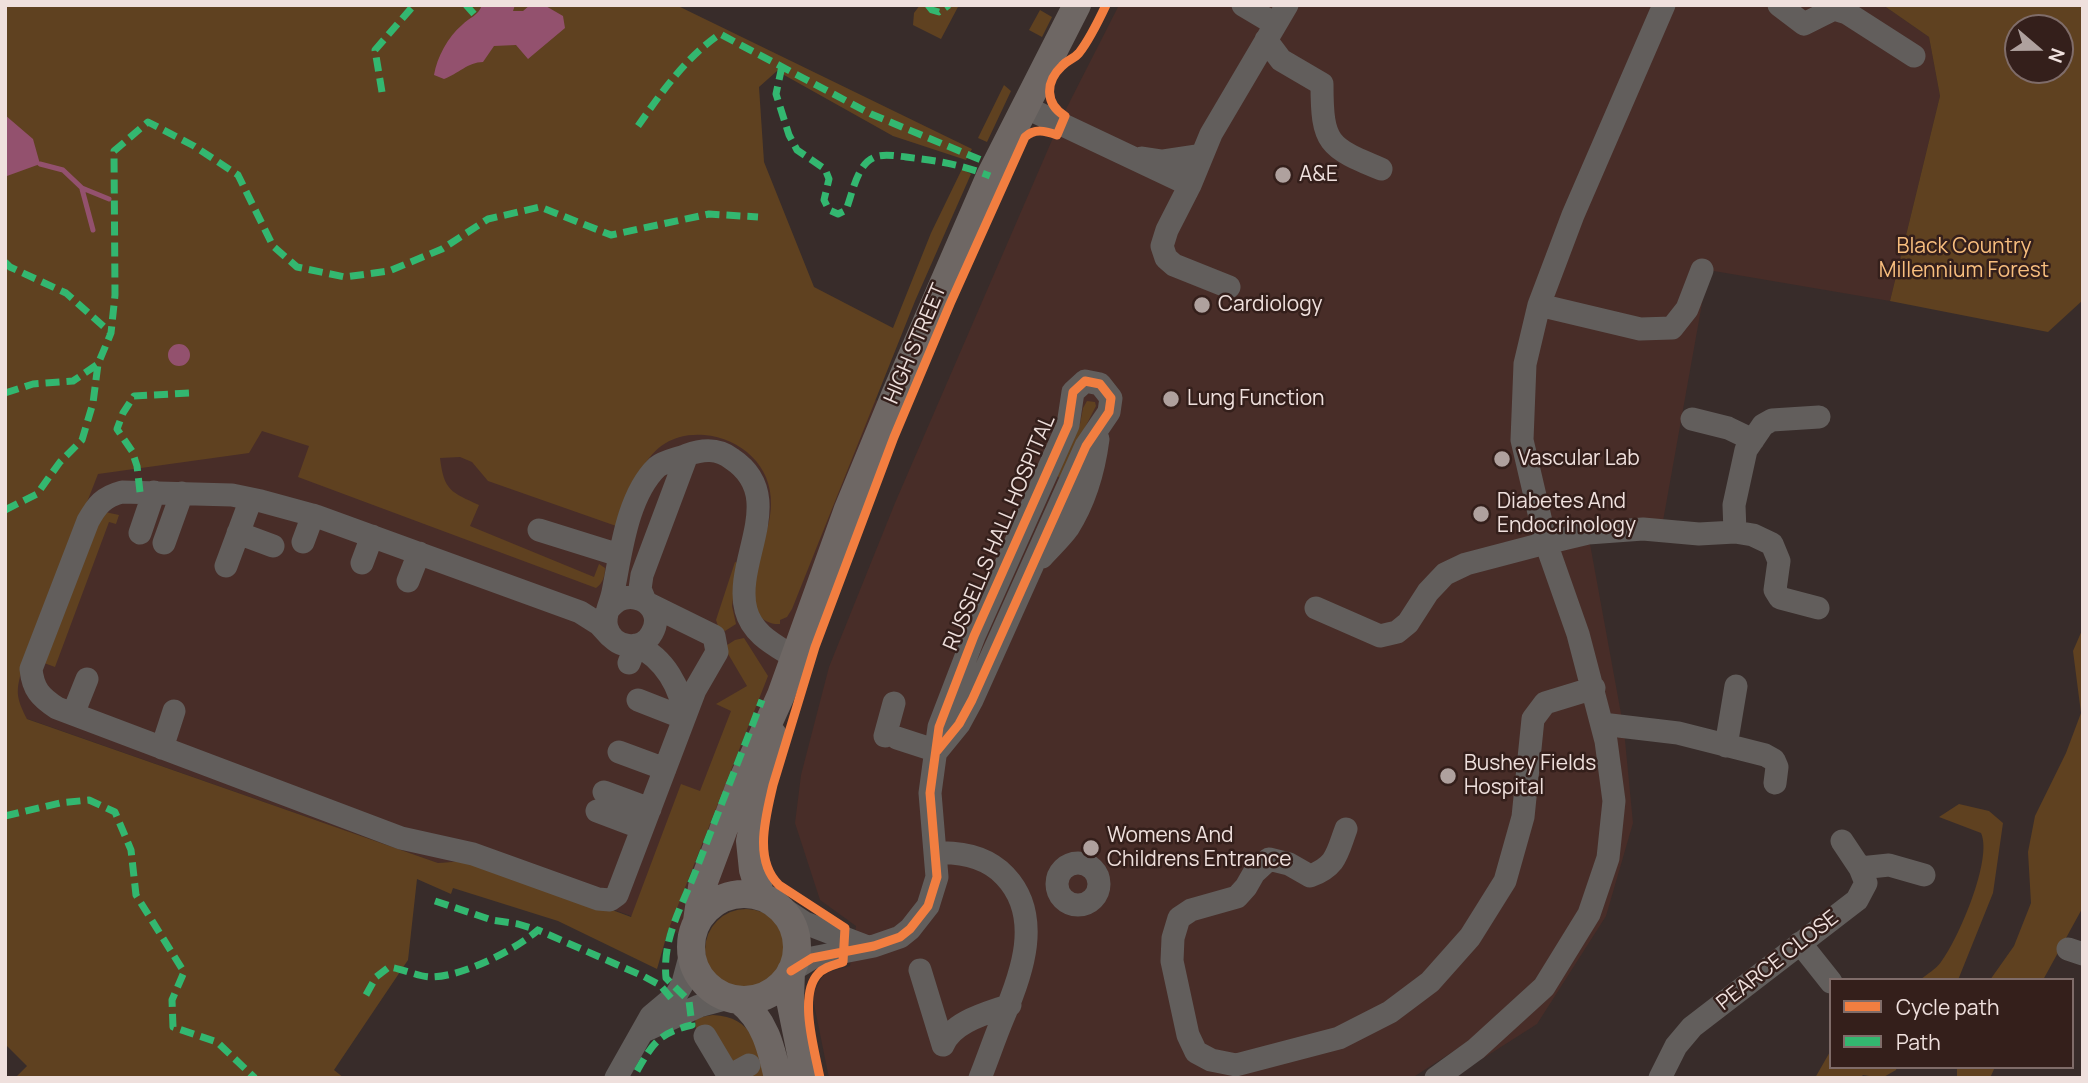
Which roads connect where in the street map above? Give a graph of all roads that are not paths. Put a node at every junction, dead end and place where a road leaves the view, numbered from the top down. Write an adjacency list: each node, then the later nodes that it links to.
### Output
1 (1077, 5): 7 (main road, HIGH STREET)
2 (1243, 5): 5 (street)
3 (1664, 5): 14 (street)
4 (1779, 5): 6 (street)
5 (1276, 23): 9 (street); 10 (street)
6 (1914, 55)
7 (1025, 107): 8 (street); 46 (main road, HIGH STREET)
8 (1125, 155): 9 (street); 11 (street)
9 (1202, 155): 11 (street)
10 (1381, 169)
11 (1190, 185): 13 (street)
12 (1702, 270): 14 (street)
13 (1229, 287)
14 (1539, 305): 30 (street)
15 (1819, 417): 17 (street)
16 (1692, 419): 17 (street)
17 (1753, 440): 24 (street)
18 (687, 456): 34 (street); 37 (street); 42 (street)
19 (154, 492): 20 (street); 25 (street); 54 (street)
20 (182, 493): 21 (street); 28 (street)
21 (251, 499): 22 (street); 26 (street)
22 (313, 515): 27 (street); 29 (street)
23 (539, 530): 34 (street)
24 (1735, 532): 30 (street); 39 (street)
25 (139, 533)
26 (238, 533): 31 (street); 35 (street)
27 (372, 536): 32 (street); 33 (street)
28 (164, 542)
29 (303, 542)
30 (1546, 542): 38 (street); 49 (street)
31 (273, 546)
32 (419, 553): 36 (street); 40 (street)
33 (362, 563)
34 (618, 564): 40 (street); 41 (street)
35 (226, 566)
36 (408, 581)
37 (647, 603): 41 (street); 44 (street); 45 (street)
38 (1316, 608)
39 (1818, 608)
40 (580, 612): 43 (street)
41 (607, 612): 43 (street)
42 (750, 624): 44 (street); 46 (street)
43 (610, 636): 45 (street)
44 (718, 642): 55 (street)
45 (632, 654): 55 (street)
46 (794, 657): 50 (main road, HIGH STREET)
47 (87, 679): 54 (street)
48 (1735, 686): 57 (street)
49 (1594, 688): 56 (street); 85 (street)
50 (781, 695): 72 (main road, HIGH STREET); 73 (main road, HIGH STREET)
51 (638, 700): 55 (street)
52 (894, 703): 59 (street)
53 (174, 711): 58 (street)
54 (74, 714): 58 (street)
55 (684, 718): 61 (street)
56 (1602, 724): 57 (street); 91 (street)
57 (1726, 746): 62 (street)
58 (162, 748): 64 (street)
59 (937, 751): 59 (street, RUSSELLS HALL HOSPITAL); 67 (street, RUSSELLS HALL HOSPITAL)
60 (619, 752): 61 (street)
61 (665, 769): 64 (street)
62 (1775, 783)
63 (601, 801): 64 (street)
64 (646, 818)
65 (1346, 829): 85 (street)
66 (1842, 841): 68 (street)
67 (936, 853): 71 (street); 75 (street, RUSSELLS HALL HOSPITAL)
68 (1860, 868): 69 (street); 74 (street, PEARCE CLOSE)
69 (1924, 875)
70 (1056, 887): 71 (street)
71 (1016, 891): 81 (street)
72 (767, 899): 73 (main road); 75 (street); 77 (main road)
73 (697, 921): 76 (main road)
74 (1800, 943): 79 (street); 92 (street, PEARCE CLOSE)
75 (865, 946): 77 (street, RUSSELLS HALL HOSPITAL)
76 (691, 953): 80 (main road); 82 (street)
77 (791, 971): 80 (main road); 89 (main road)
78 (920, 971): 81 (street)
79 (1829, 979)
80 (734, 999): 82 (street); 88 (main road)
81 (1010, 1005): 90 (street)
82 (643, 1031): 87 (street)
83 (705, 1037): 86 (street)
84 (749, 1065): 86 (street)
85 (1258, 1069)
86 (729, 1077)
87 (616, 1078)
88 (778, 1078)
89 (806, 1078)
90 (980, 1078)
91 (1436, 1078)
92 (1660, 1078)

